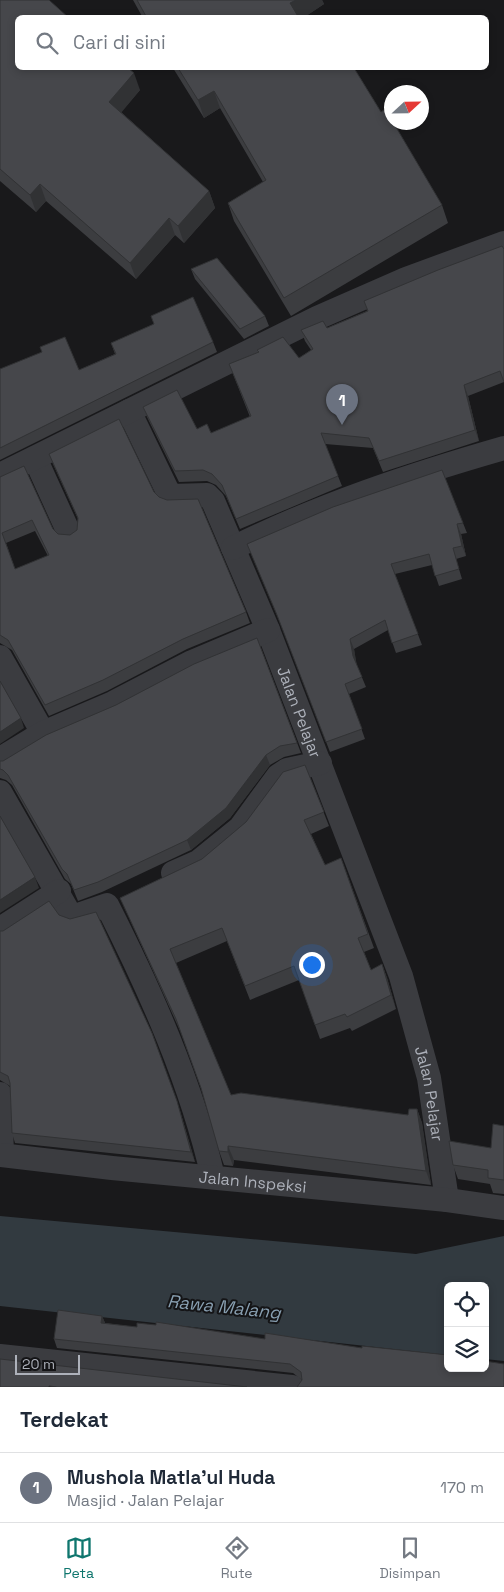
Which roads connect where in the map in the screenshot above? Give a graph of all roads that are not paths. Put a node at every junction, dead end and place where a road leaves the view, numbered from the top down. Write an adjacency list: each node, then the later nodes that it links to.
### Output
1 (504, 243): 2 (street)
2 (129, 411): 4 (street); 7 (street, Jalan Pelajar)
3 (504, 448): 7 (street)
4 (35, 458): 5 (street); 6 (street)
5 (0, 475)
6 (69, 533)
7 (233, 548): 8 (street, Jalan Pelajar)
8 (268, 630): 10 (street); 12 (street, Jalan Pelajar)
9 (0, 656): 10 (street)
10 (43, 734): 11 (street)
11 (0, 759)
12 (320, 763): 14 (street); 20 (street, Jalan Pelajar)
13 (0, 792): 15 (street)
14 (152, 883)
15 (59, 892): 16 (street); 19 (street)
16 (0, 930)
17 (0, 1094): 18 (street)
18 (1, 1155): 19 (street, Jalan Inspeksi)
19 (213, 1177): 20 (street, Jalan Inspeksi)
20 (447, 1200): 21 (street, Jalan Inspeksi)
21 (504, 1208)
22 (0, 1356): 23 (street)
23 (292, 1387)

